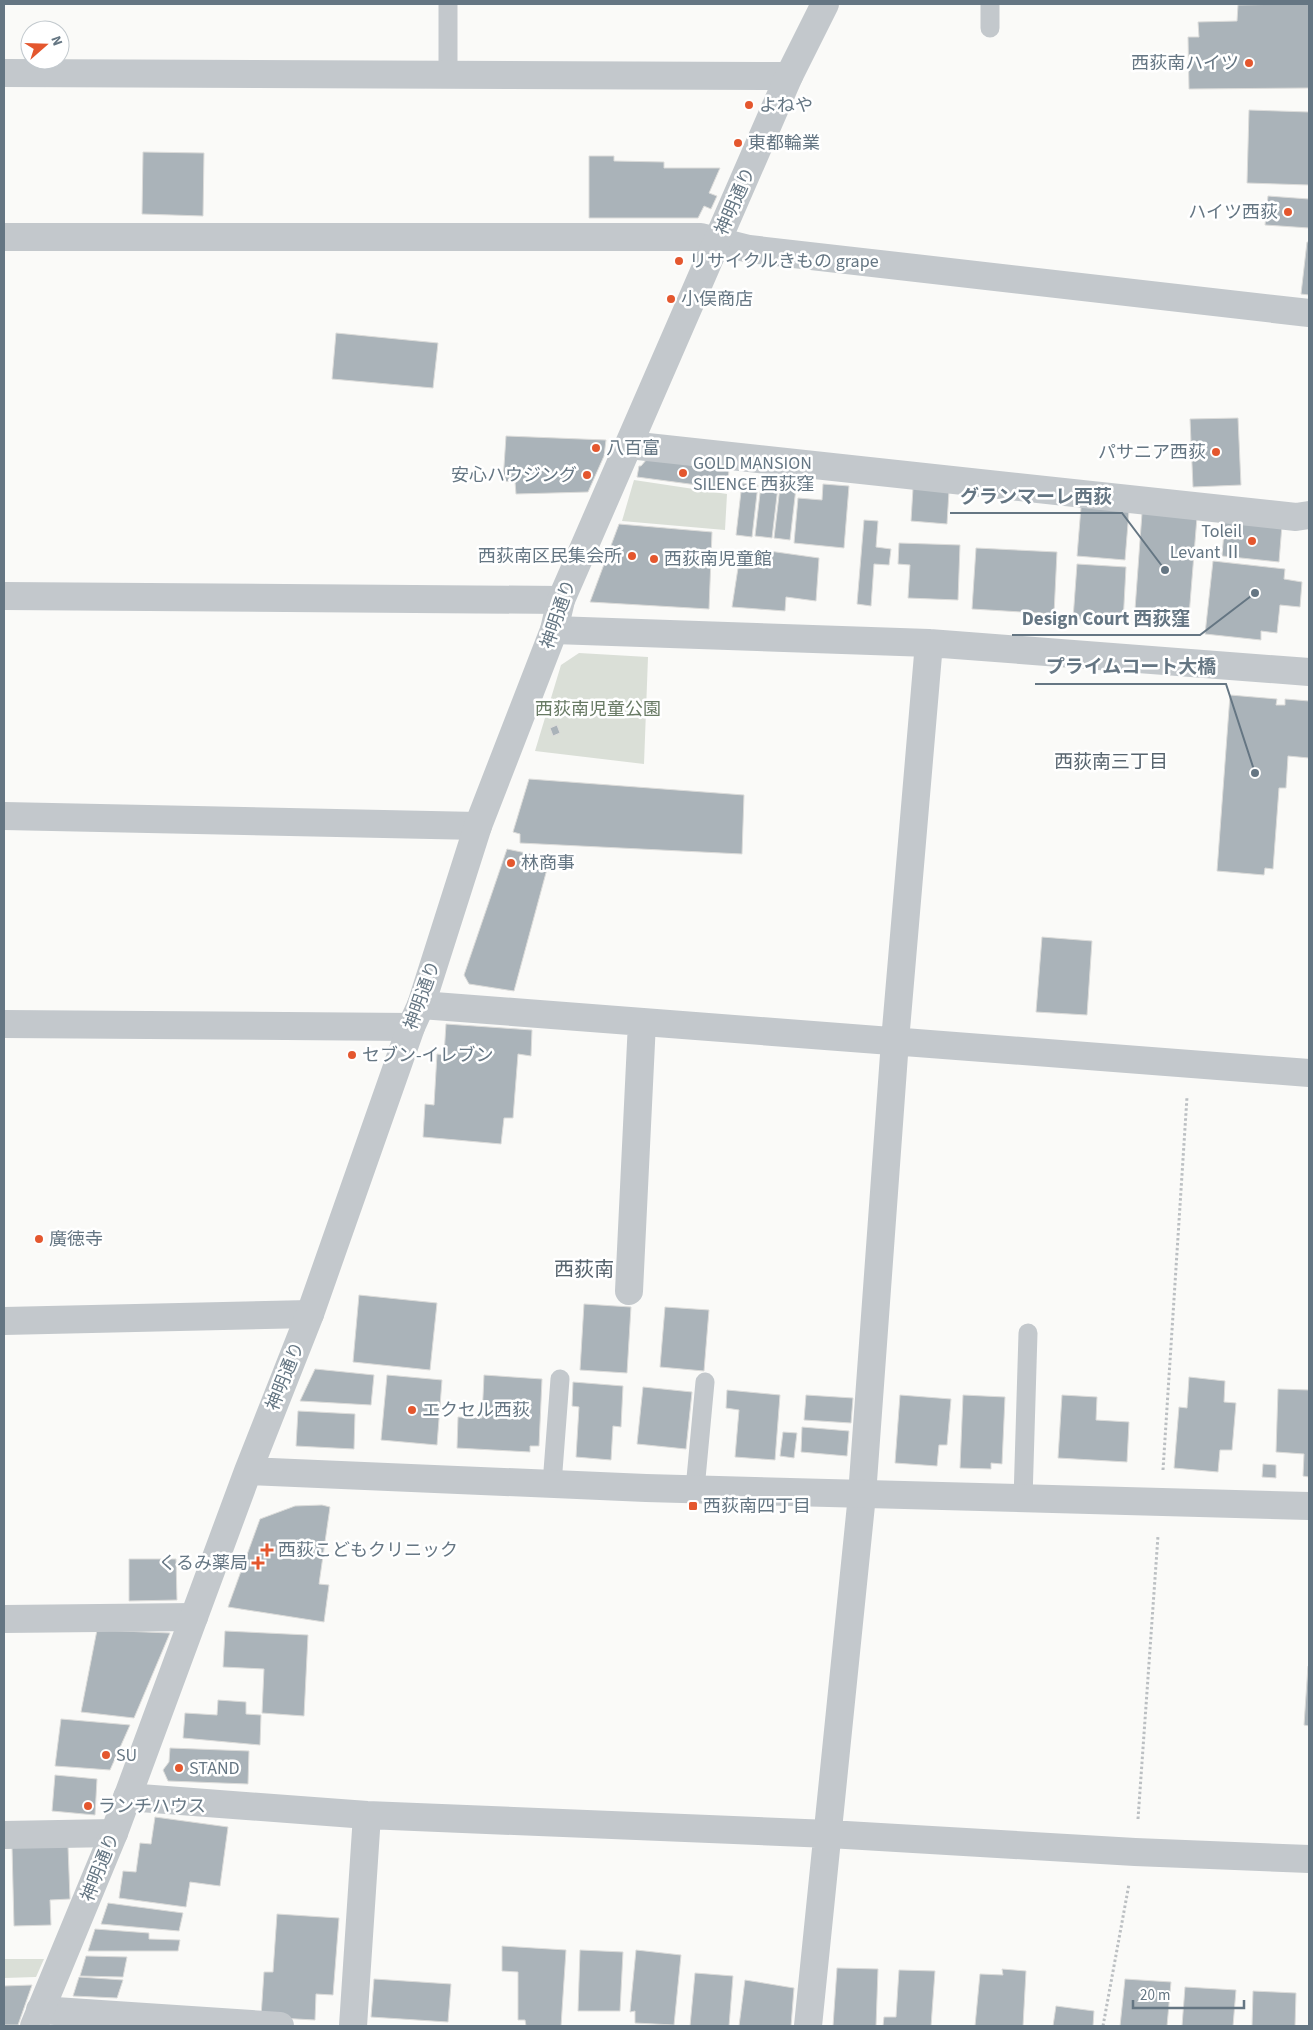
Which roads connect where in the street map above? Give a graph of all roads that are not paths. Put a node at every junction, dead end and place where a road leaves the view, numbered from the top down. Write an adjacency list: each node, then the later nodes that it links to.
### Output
1 (448, 4): 6 (lane)
2 (825, 4): 7 (street, 神明通り)
3 (990, 4): 4 (lane)
4 (990, 28)
5 (4, 73): 6 (street)
6 (448, 75): 7 (street)
7 (789, 76): 9 (street, 神明通り)
8 (4, 237): 9 (street)
9 (718, 240): 10 (street); 11 (street, 神明通り)
10 (1309, 313)
11 (629, 445): 12 (street); 14 (street, 神明通り)
12 (1309, 515)
13 (4, 596): 14 (street)
14 (561, 600): 15 (street, 神明通り)
15 (554, 630): 16 (street); 19 (street, 神明通り)
16 (929, 643): 17 (street); 23 (street)
17 (1309, 672)
18 (4, 816): 19 (street)
19 (478, 826): 20 (street, 神明通り)
20 (416, 1016): 21 (street); 22 (street); 26 (street, 神明通り)
21 (642, 1022): 23 (street); 25 (street)
22 (4, 1024)
23 (895, 1041): 24 (street); 34 (street)
24 (1309, 1073)
25 (628, 1291)
26 (310, 1314): 27 (street); 31 (street, 神明通り)
27 (4, 1322)
28 (1028, 1333): 35 (lane)
29 (560, 1380): 32 (lane)
30 (705, 1382): 33 (lane)
31 (248, 1471): 32 (street); 37 (street, 神明通り)
32 (552, 1484): 33 (street)
33 (695, 1489): 34 (street)
34 (862, 1495): 35 (street); 42 (street)
35 (1023, 1499): 36 (street)
36 (1309, 1506)
37 (194, 1616): 38 (street); 39 (street, 神明通り)
38 (4, 1619)
39 (127, 1797): 40 (street); 41 (street, 神明通り)
40 (367, 1815): 42 (street); 47 (street)
41 (114, 1833): 43 (street); 45 (street, 神明通り)
42 (829, 1834): 44 (street); 48 (street)
43 (4, 1835)
44 (1309, 1859)
45 (37, 2018): 46 (street)
46 (280, 2026)
47 (353, 2026)
48 (808, 2026)

